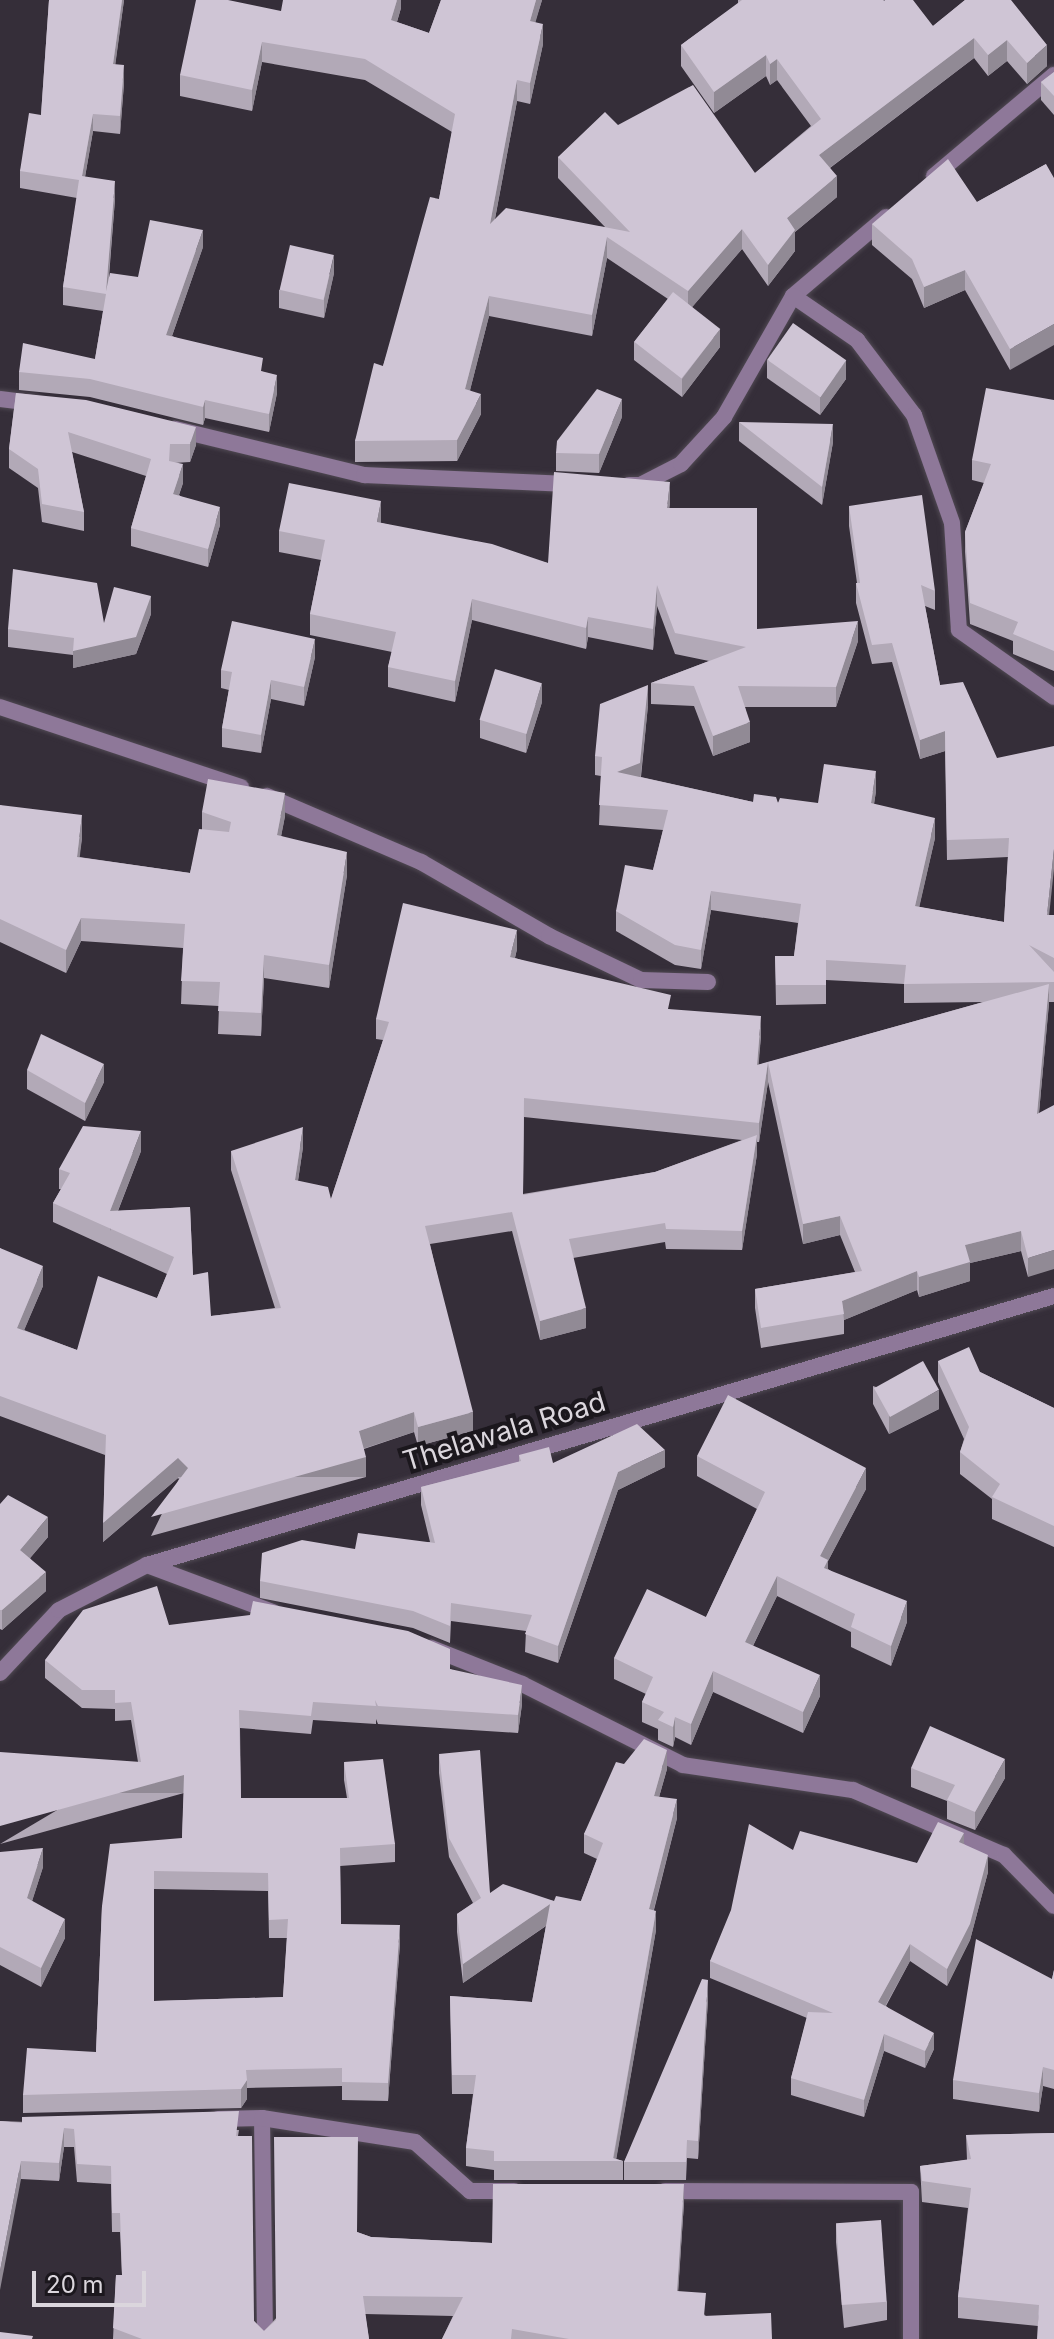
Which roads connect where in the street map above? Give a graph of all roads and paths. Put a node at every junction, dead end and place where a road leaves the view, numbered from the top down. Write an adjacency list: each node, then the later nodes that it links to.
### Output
1 (1054, 75): 2 (street)
2 (918, 189)
3 (895, 208): 4 (street)
4 (793, 296): 7 (street); 8 (street)
5 (0, 399): 6 (street)
6 (58, 405)
7 (149, 423)
8 (1054, 697)
9 (0, 707): 10 (street)
10 (708, 982)
11 (1054, 1296): 12 (street, Thelawala Road)
12 (147, 1565): 13 (street); 15 (street, Thelawala Road)
13 (288, 1615)
14 (411, 1639): 16 (street)
15 (0, 1673)
16 (1054, 1906)
17 (262, 2118): 18 (street); 19 (street); 21 (street)
18 (201, 2120)
19 (533, 2191)
20 (643, 2191): 22 (street)
21 (265, 2339)
22 (911, 2339)

